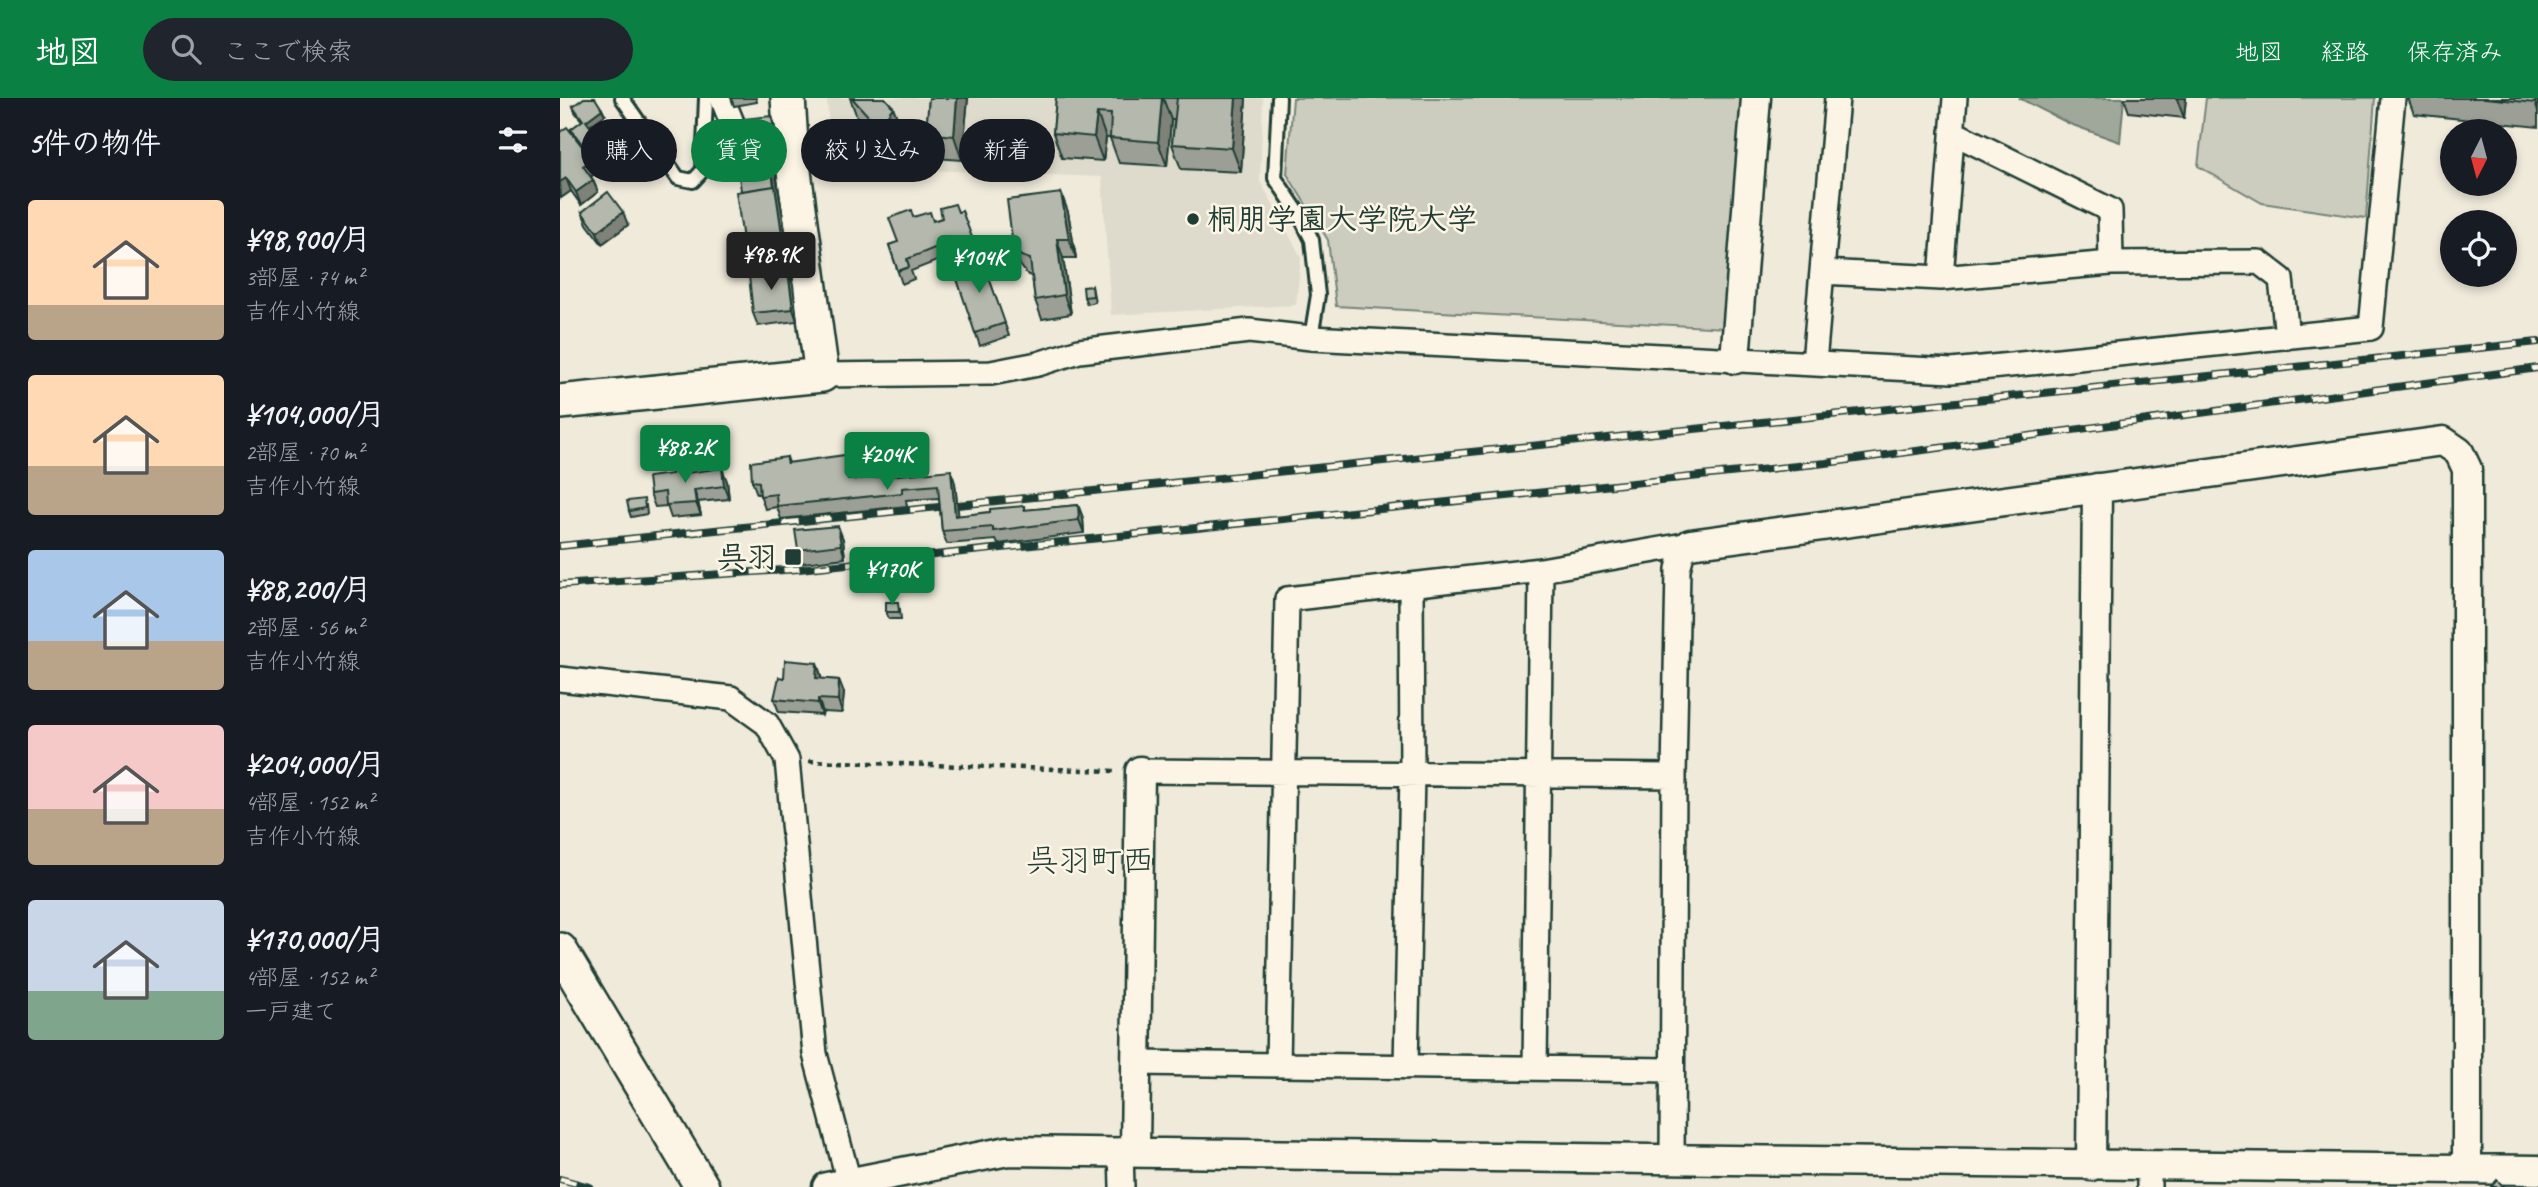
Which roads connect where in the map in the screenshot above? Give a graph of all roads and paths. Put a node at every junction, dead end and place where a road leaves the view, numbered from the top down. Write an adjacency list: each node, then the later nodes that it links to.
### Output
1 (622, 98): 2 (lane)
2 (706, 98)
3 (722, 98): 11 (street)
4 (788, 98): 11 (main road)
5 (1279, 98): 16 (lane)
6 (1756, 98): 17 (street)
7 (1838, 98): 13 (street)
8 (1955, 98): 10 (street)
9 (2393, 98): 15 (street)
10 (1952, 132): 12 (street); 14 (street)
11 (792, 157): 19 (main road)
12 (2111, 263): 14 (street); 15 (street)
13 (1822, 272): 14 (street); 18 (street)
14 (1941, 278)
15 (2287, 337): 18 (street)
16 (1311, 338): 17 (street); 19 (street)
17 (1735, 359): 18 (street)
18 (1814, 363)
19 (822, 375): 20 (main road)
20 (560, 402)
21 (2097, 488): 22 (street); 40 (street); 41 (street)
22 (1690, 544): 23 (street); 31 (street)
23 (1541, 569): 24 (street); 30 (street)
24 (1411, 585): 28 (street); 29 (street)
25 (560, 680): 26 (street)
26 (787, 760): 27 (path); 44 (street)
27 (1140, 771): 28 (street); 33 (street)
28 (1283, 772): 29 (street); 34 (street)
29 (1412, 774): 30 (street); 35 (street)
30 (1540, 775): 31 (street); 36 (street)
31 (1674, 776): 37 (street)
32 (560, 950): 45 (main road)
33 (1136, 1063): 34 (street); 38 (street)
34 (1278, 1065): 35 (street)
35 (1406, 1067): 36 (street)
36 (1535, 1069): 37 (street)
37 (1672, 1070): 39 (street)
38 (1128, 1150): 39 (street); 44 (street); 46 (street)
39 (1672, 1159): 40 (street)
40 (2091, 1166): 43 (street)
41 (2467, 1169): 42 (street); 43 (street)
42 (2538, 1170)
43 (2149, 1177)
44 (838, 1184)
45 (702, 1187)
46 (1122, 1187)

